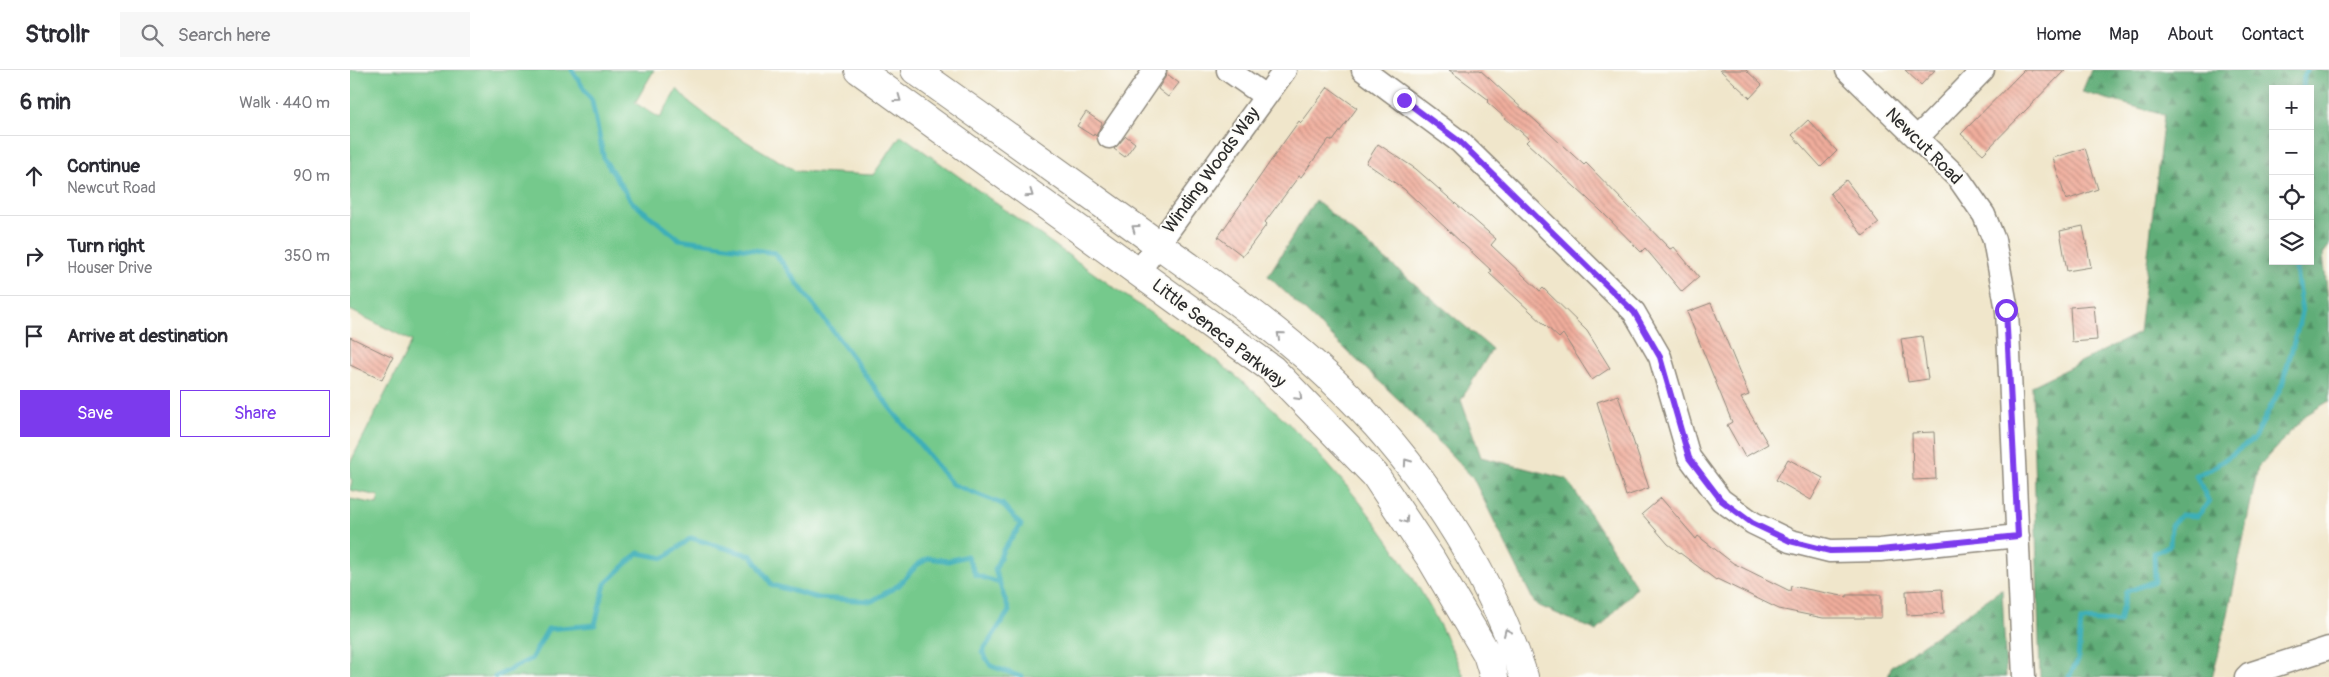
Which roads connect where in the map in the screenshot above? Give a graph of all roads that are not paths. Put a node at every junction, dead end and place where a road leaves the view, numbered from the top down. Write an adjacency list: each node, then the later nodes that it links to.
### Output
1 (859, 70): 13 (main road, Little Seneca Parkway, one-way to 13)
2 (915, 70): 12 (main road, Little Seneca Parkway, one-way to 2)
3 (1155, 70): 10 (street)
4 (1228, 70): 9 (street)
5 (1284, 70): 9 (street, Winding Woods Way)
6 (1363, 70): 14 (street)
7 (1847, 70): 11 (street, Newcut Road)
8 (1984, 70): 11 (street)
9 (1265, 96): 12 (street, Winding Woods Way)
10 (1108, 137)
11 (1917, 138): 14 (street, Newcut Road)
12 (1158, 244): 13 (street, Winding Woods Way); 17 (main road, Little Seneca Parkway, one-way to 12)
13 (1139, 271): 16 (main road, Little Seneca Parkway, one-way to 16)
14 (2018, 536): 18 (street, Newcut Road)
15 (2329, 648): 19 (street)
16 (1494, 677)
17 (1524, 677)
18 (2024, 677)
19 (2246, 677)

